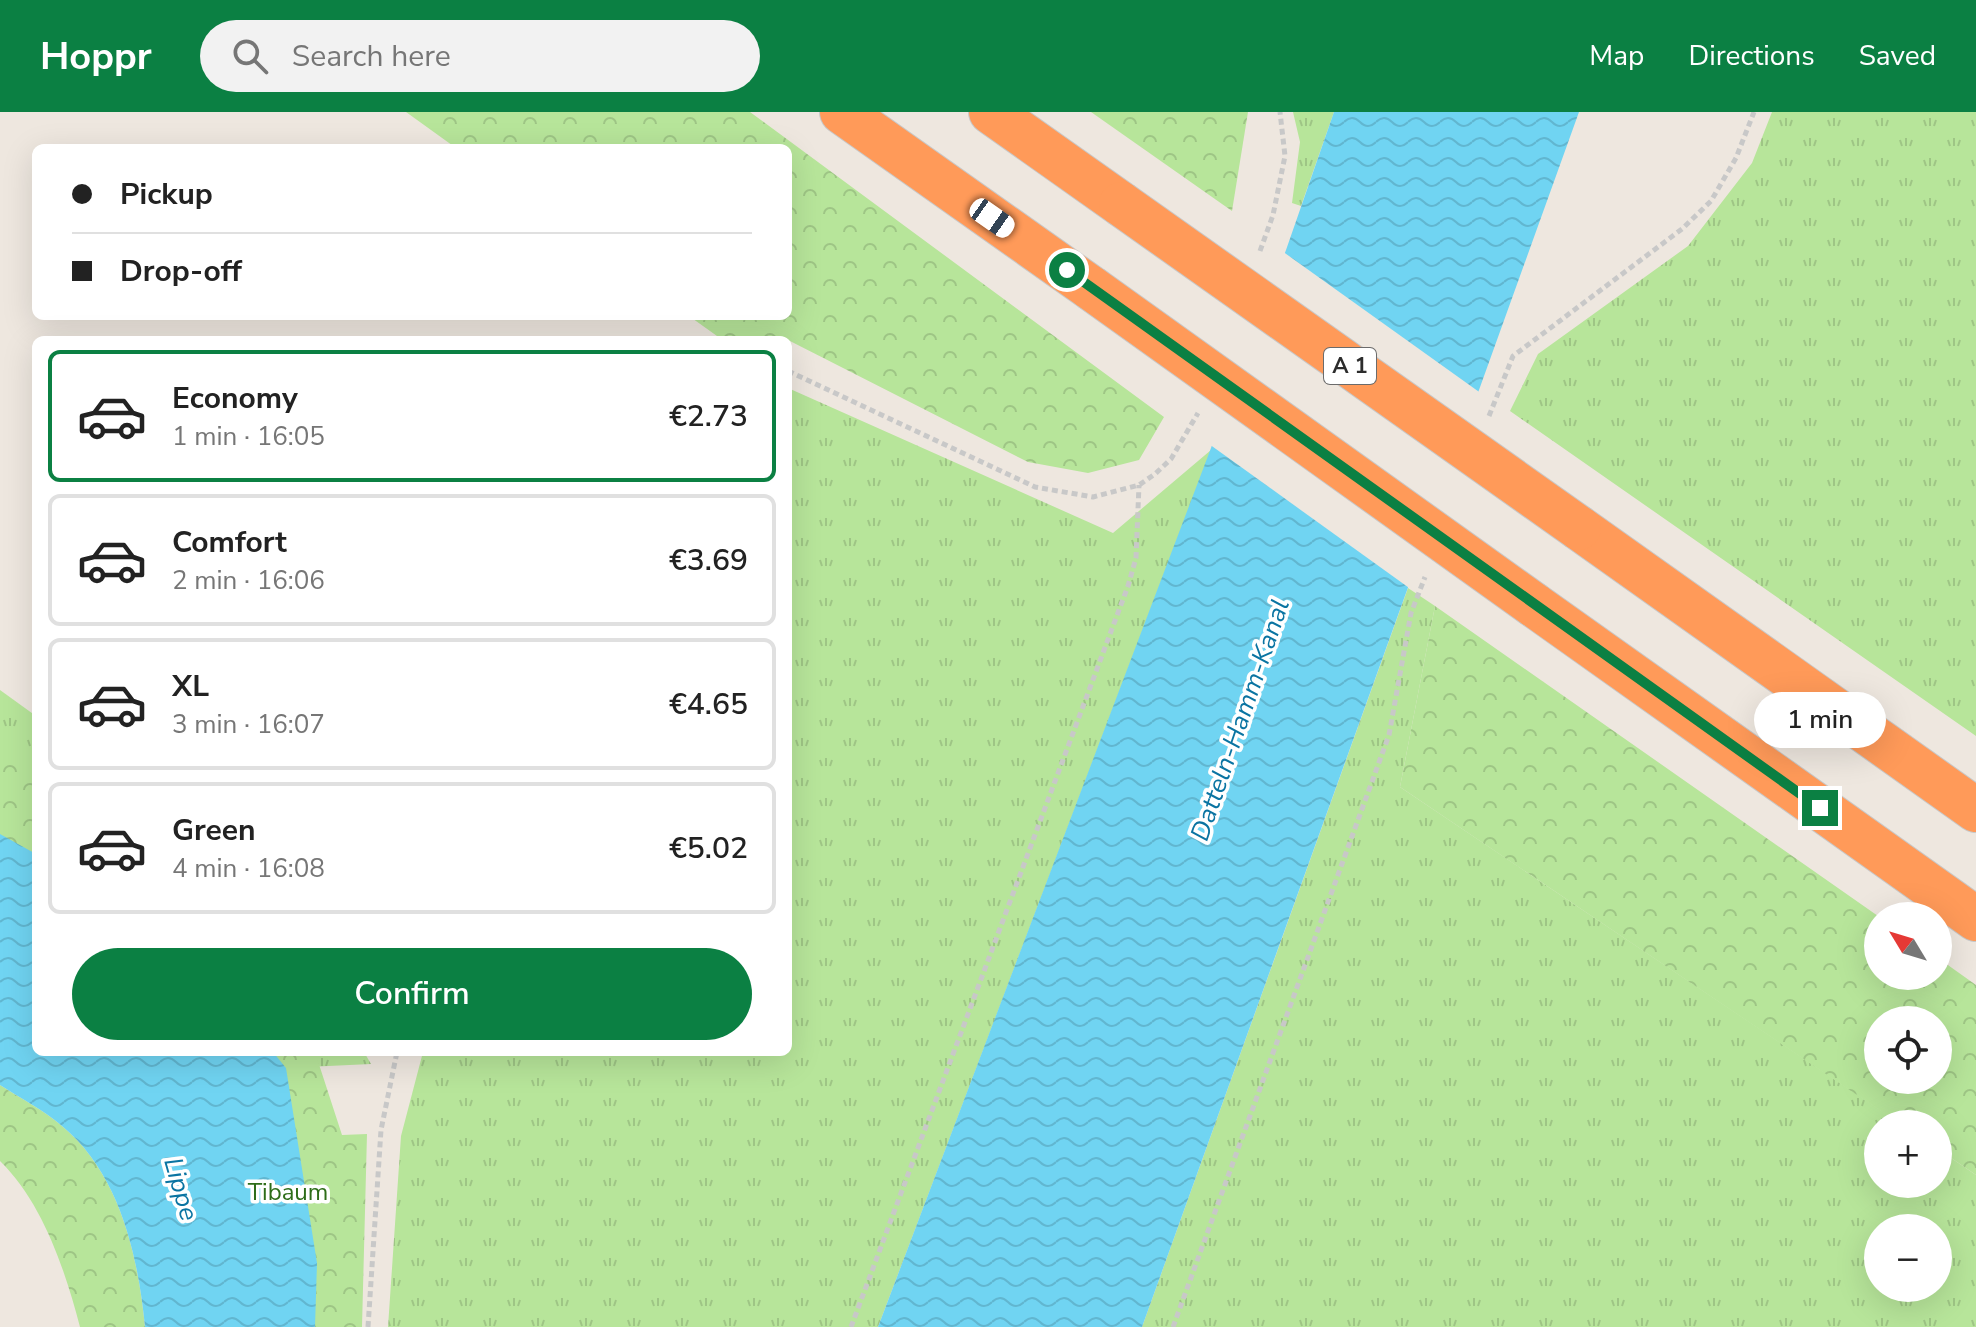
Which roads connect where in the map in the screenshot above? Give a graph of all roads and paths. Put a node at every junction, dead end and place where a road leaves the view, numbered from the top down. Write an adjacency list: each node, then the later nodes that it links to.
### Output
1 (842, 112): 8 (highway, bridge)
2 (991, 112): 7 (highway, A 1, bridge)
3 (1754, 112): 5 (path)
4 (792, 373): 11 (path)
5 (1485, 427)
6 (1428, 570): 12 (path)
7 (1976, 810)
8 (1976, 919)
9 (396, 1056): 10 (path)
10 (368, 1327)
11 (851, 1327)
12 (1173, 1327)

